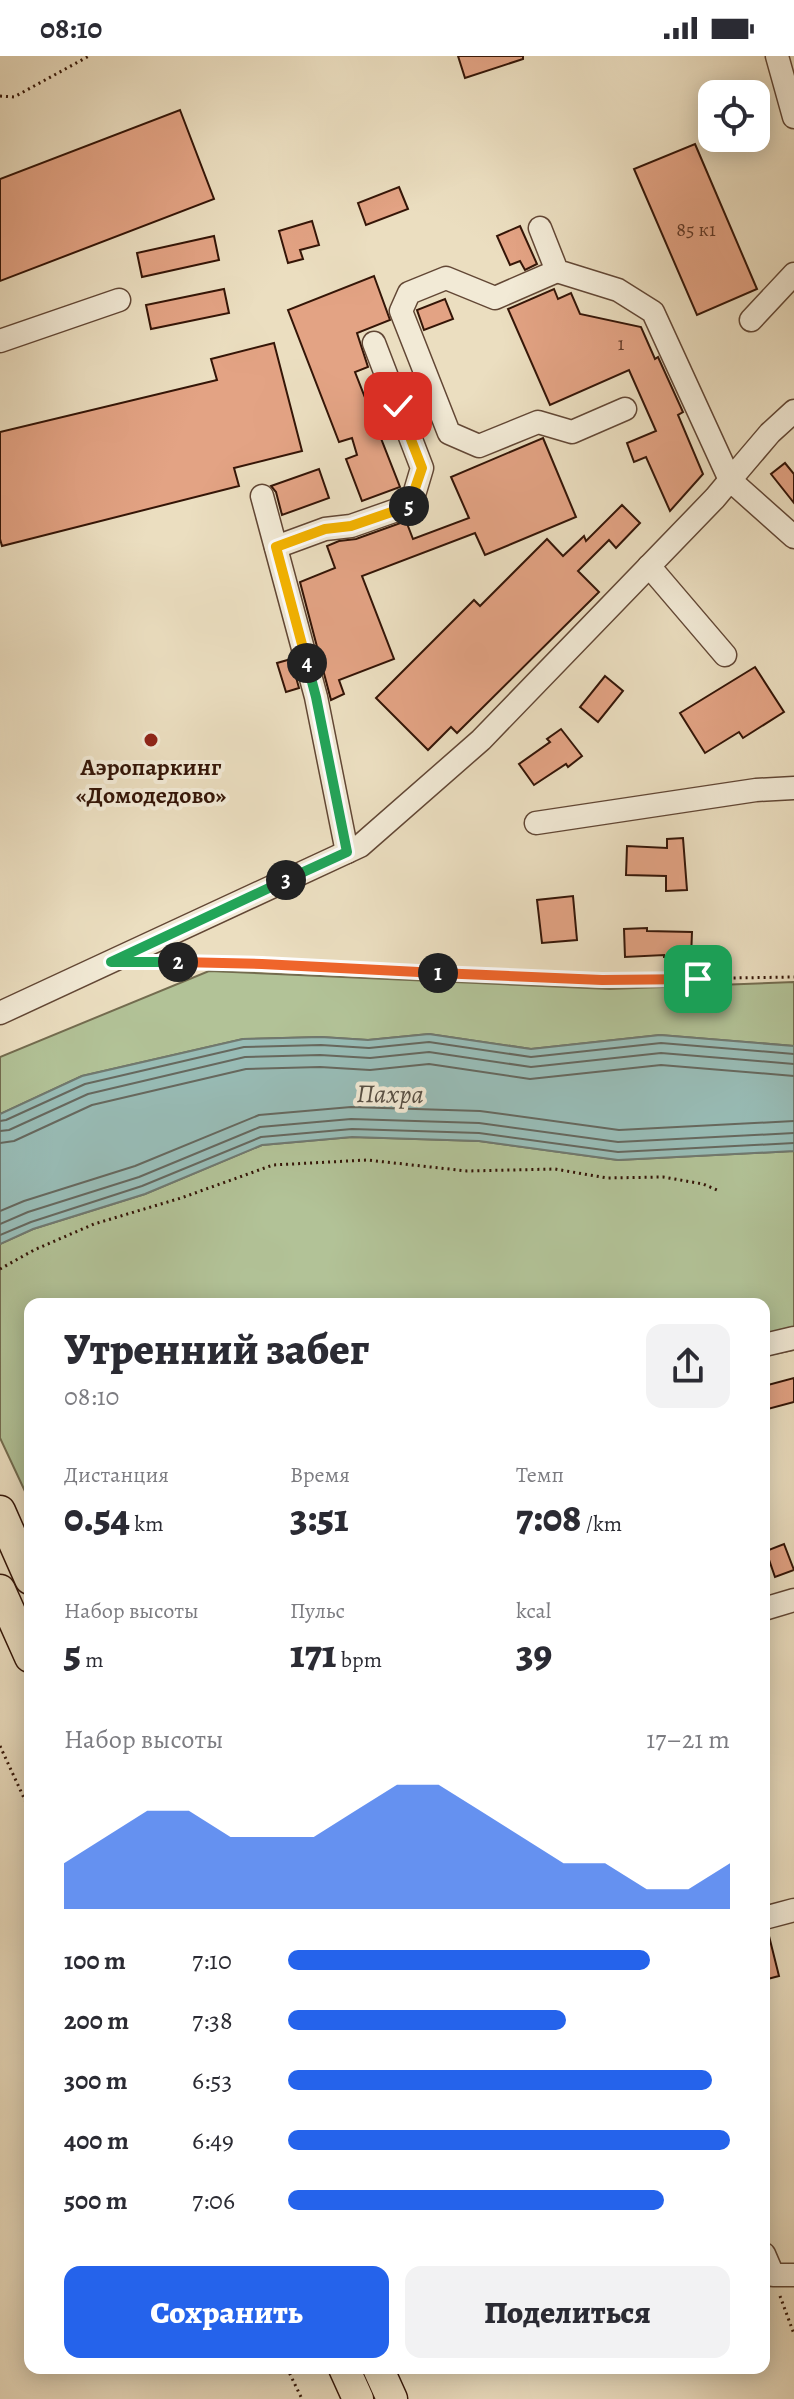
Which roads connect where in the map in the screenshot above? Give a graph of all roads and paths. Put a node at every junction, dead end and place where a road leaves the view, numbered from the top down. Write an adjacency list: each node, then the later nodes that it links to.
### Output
1 (89, 56): 3 (path)
2 (777, 56): 4 (street)
3 (0, 96)
4 (794, 117)
5 (540, 228): 6 (street)
6 (557, 271): 12 (street); 14 (street)
7 (794, 274): 9 (street)
8 (119, 300): 10 (street)
9 (751, 320)
10 (0, 341)
11 (374, 343): 17 (street)
12 (625, 409)
13 (794, 411): 14 (street)
14 (730, 480): 16 (street); 18 (street)
15 (262, 496): 17 (street)
16 (794, 537)
17 (276, 547): 22 (street)
18 (649, 566): 19 (street); 22 (street)
19 (725, 655)
20 (794, 788): 21 (street)
21 (536, 823)
22 (347, 852): 25 (street)
23 (156, 962): 24 (path)
24 (794, 977)
25 (0, 1013)
26 (717, 1190): 27 (path)
27 (0, 1269)
28 (794, 1338): 29 (street)
29 (770, 1344)
30 (0, 1511): 31 (highway)
31 (24, 1565)
32 (0, 1590): 35 (highway)
33 (794, 1600): 34 (street)
34 (770, 1607)
35 (24, 1644)
36 (0, 1746): 37 (path)
37 (24, 1798)
38 (794, 1910): 39 (street)
39 (770, 1916)
40 (783, 2275): 41 (path)
41 (794, 2334)
42 (290, 2374): 45 (path)
43 (347, 2374): 46 (highway)
44 (381, 2374): 47 (highway)
45 (302, 2399)
46 (358, 2399)
47 (392, 2399)

